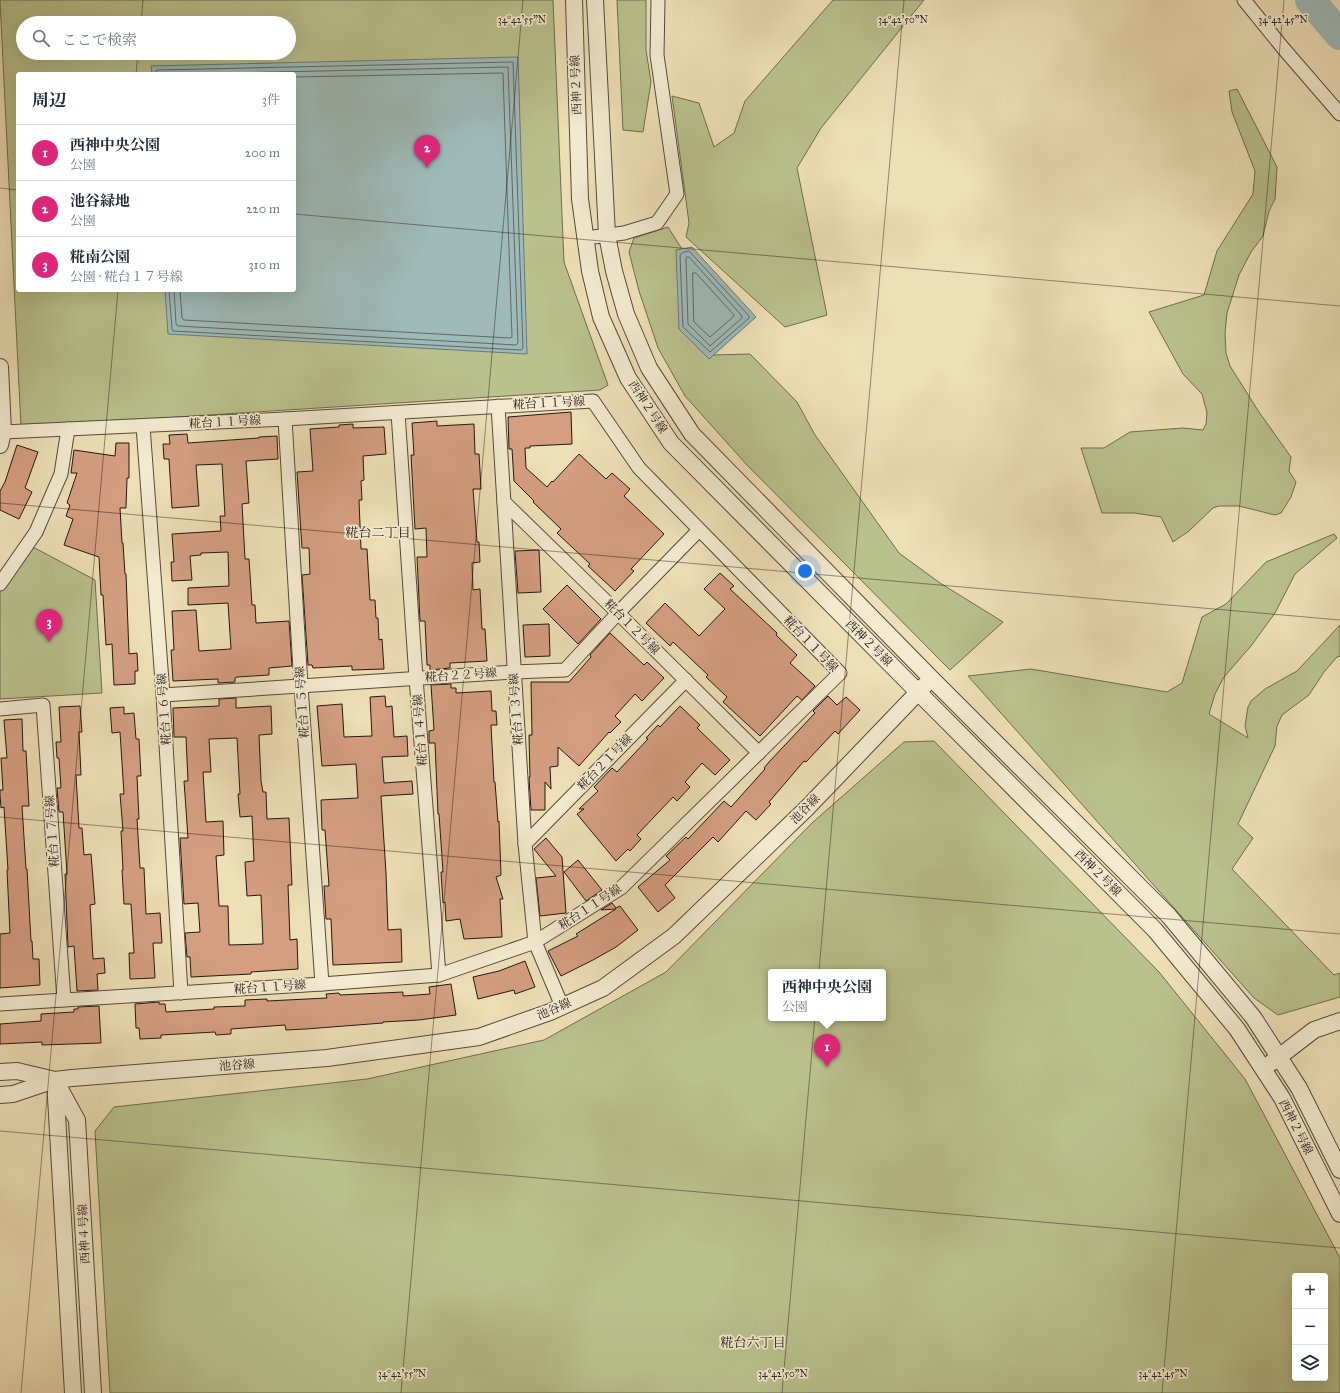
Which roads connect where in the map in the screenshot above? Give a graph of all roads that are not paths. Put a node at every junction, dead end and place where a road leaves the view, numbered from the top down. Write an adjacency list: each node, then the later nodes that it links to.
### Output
1 (574, 0): 7 (street, 西神２号線)
2 (595, 0): 6 (street, 西神２号線)
3 (658, 0): 6 (street)
4 (1244, 0): 5 (street)
5 (1340, 114)
6 (607, 235): 7 (street); 21 (street, 西神２号線)
7 (586, 238): 24 (street, 西神２号線)
8 (0, 367): 14 (street)
9 (498, 406): 10 (street, 糀台１１号線); 15 (street, 糀台１３号線); 16 (street, 糀台１１号線)
10 (398, 412): 11 (street, 糀台１１号線); 20 (street, 糀台１４号線)
11 (285, 419): 12 (street, 糀台１１号線); 23 (street, 糀台１５号線)
12 (143, 426): 13 (street, 糀台１１号線); 25 (street, 糀台１６号線)
13 (68, 429): 14 (street, 糀台１１号線); 17 (street)
14 (1, 439)
15 (504, 502): 18 (street, 糀台１２号線); 19 (street, 糀台１３号線)
16 (699, 530): 18 (street, 糀台２２号線); 27 (street, 糀台１１号線)
17 (0, 584)
18 (618, 613): 19 (street, 糀台２２号線); 22 (street, 糀台１２号線)
19 (514, 672): 20 (street, 糀台２２号線); 28 (street, 糀台１３号線)
20 (416, 678): 23 (street, 糀台２２号線); 30 (street, 糀台１４号線)
21 (931, 678): 24 (street, 池谷線); 37 (street, 西神２号線)
22 (686, 680): 27 (street, 糀台１２号線); 28 (street, 糀台２１号線)
23 (301, 686): 25 (street, 糀台２２号線); 31 (street, 糀台１５号線)
24 (918, 692): 35 (street, 池谷線); 38 (street, 西神２号線)
25 (163, 695): 32 (street, 糀台１６号線)
26 (0, 709): 33 (street, 糀台１７号線)
27 (759, 753): 29 (street, 糀台１１号線)
28 (525, 844): 29 (street, 糀台１３号線)
29 (535, 942): 30 (street, 糀台１１号線); 35 (street, 糀台１３号線)
30 (439, 975): 31 (street, 糀台１１号線)
31 (322, 984): 32 (street, 糀台１１号線)
32 (181, 993): 33 (street, 糀台１１号線)
33 (64, 1000): 34 (street, 糀台１１号線)
34 (0, 1004)
35 (562, 1006): 40 (street, 池谷線)
36 (1340, 1021): 37 (street)
37 (1279, 1057): 38 (street); 42 (street, 西神２号線)
38 (1263, 1069): 43 (street, 西神２号線)
39 (0, 1072): 40 (street)
40 (55, 1080): 41 (street); 44 (street, 西神４号線); 45 (street, 西神４号線)
41 (0, 1095)
42 (1340, 1170)
43 (1340, 1214)
44 (73, 1393)
45 (93, 1393)

